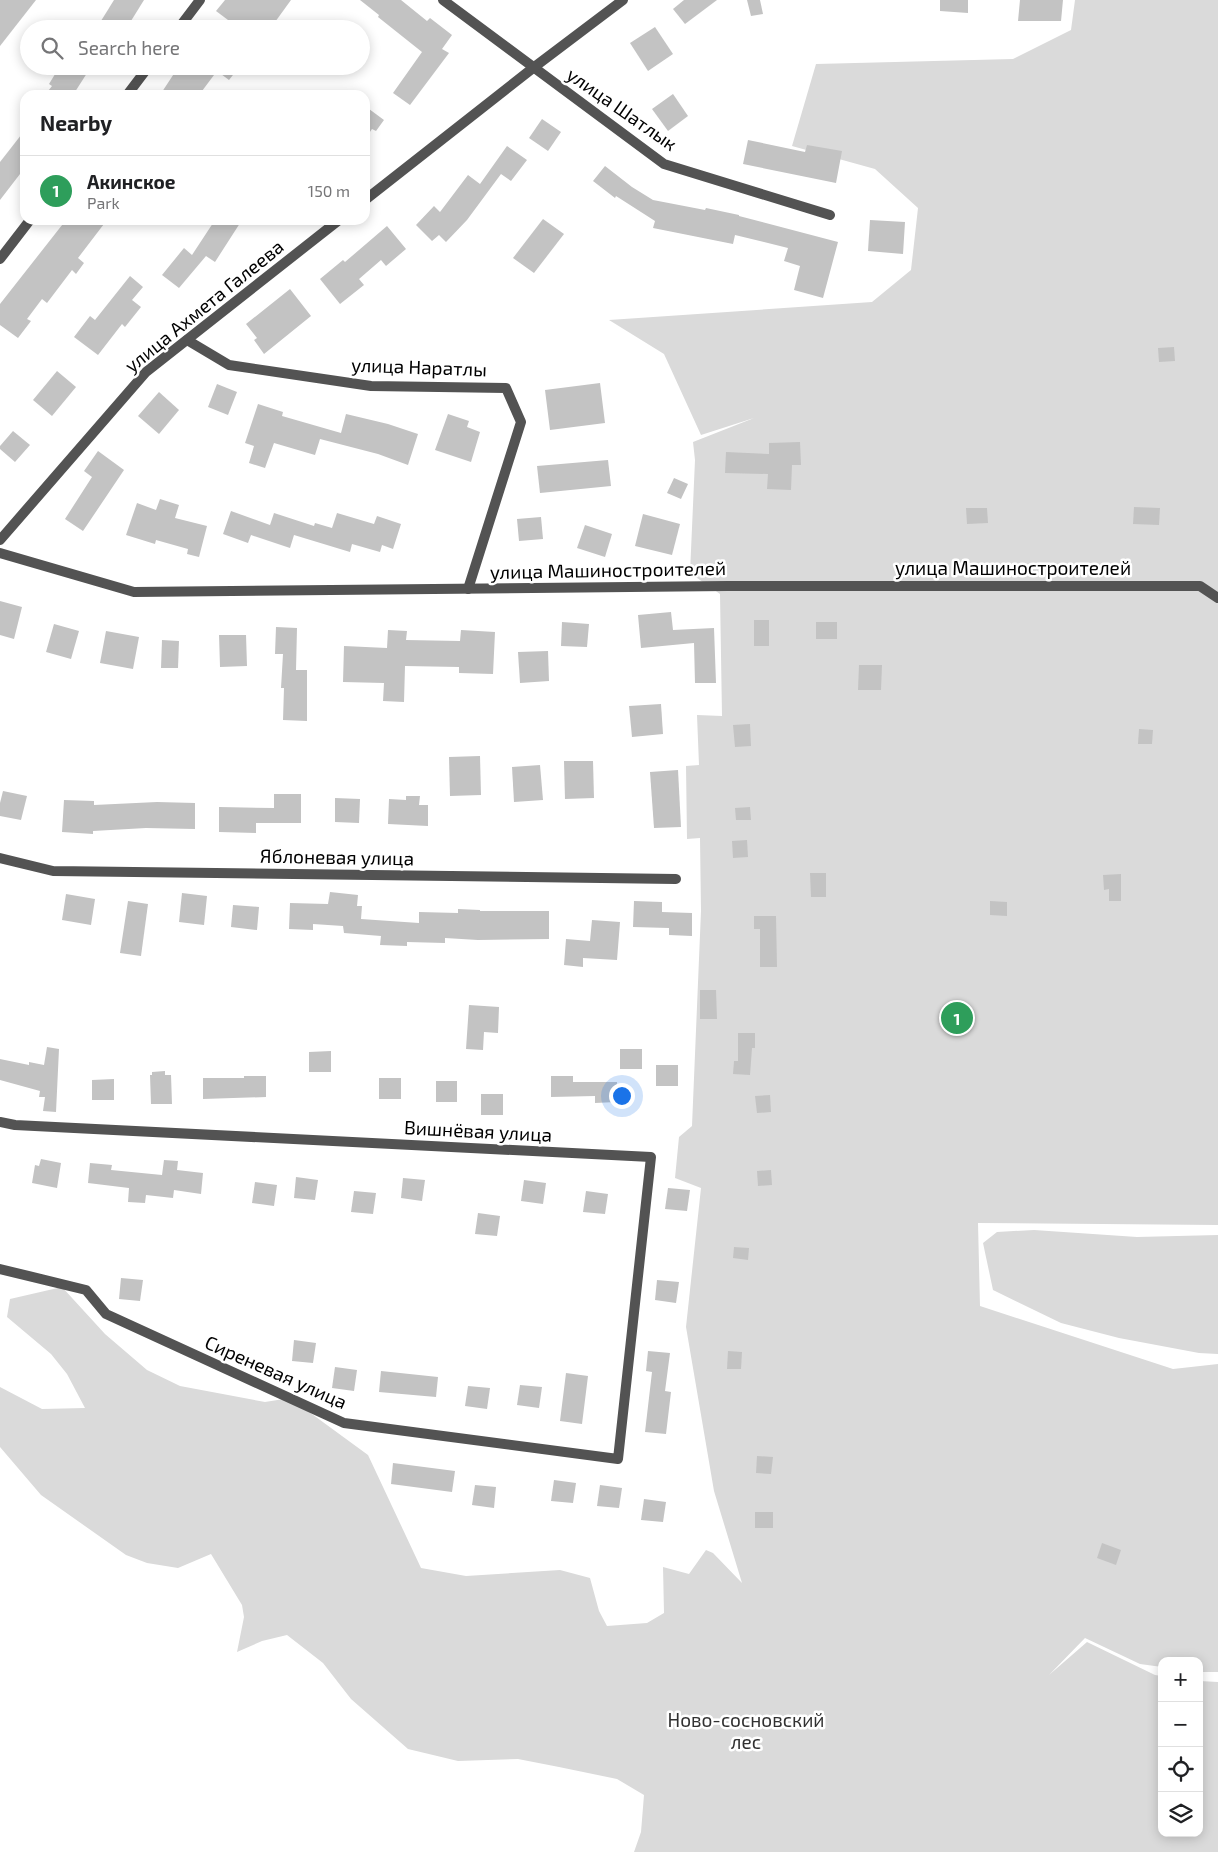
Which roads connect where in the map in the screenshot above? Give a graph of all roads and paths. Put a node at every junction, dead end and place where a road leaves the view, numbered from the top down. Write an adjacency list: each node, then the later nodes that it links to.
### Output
1 (200, 0): 4 (street)
2 (442, 0): 5 (street, улица Шатлык)
3 (623, 0): 5 (street)
4 (185, 20)
5 (533, 68): 8 (street); 9 (street, улица Шатлык)
6 (142, 75): 7 (street)
7 (131, 90)
8 (370, 196)
9 (830, 216)
10 (26, 225): 12 (street)
11 (333, 225): 13 (street, улица Ахмета Галеева)
12 (0, 259)
13 (187, 340): 14 (street, улица Ахмета Галеева); 16 (street, улица Наратлы)
14 (0, 540)
15 (0, 552): 16 (street, улица Машиностроителей)
16 (468, 589): 17 (street, улица Машиностроителей)
17 (1218, 598)
18 (0, 858): 19 (street, Яблоневая улица)
19 (676, 879)
20 (0, 1122): 22 (street, Вишнёвая улица)
21 (0, 1269): 22 (street, Сиреневая улица)
22 (618, 1460)

